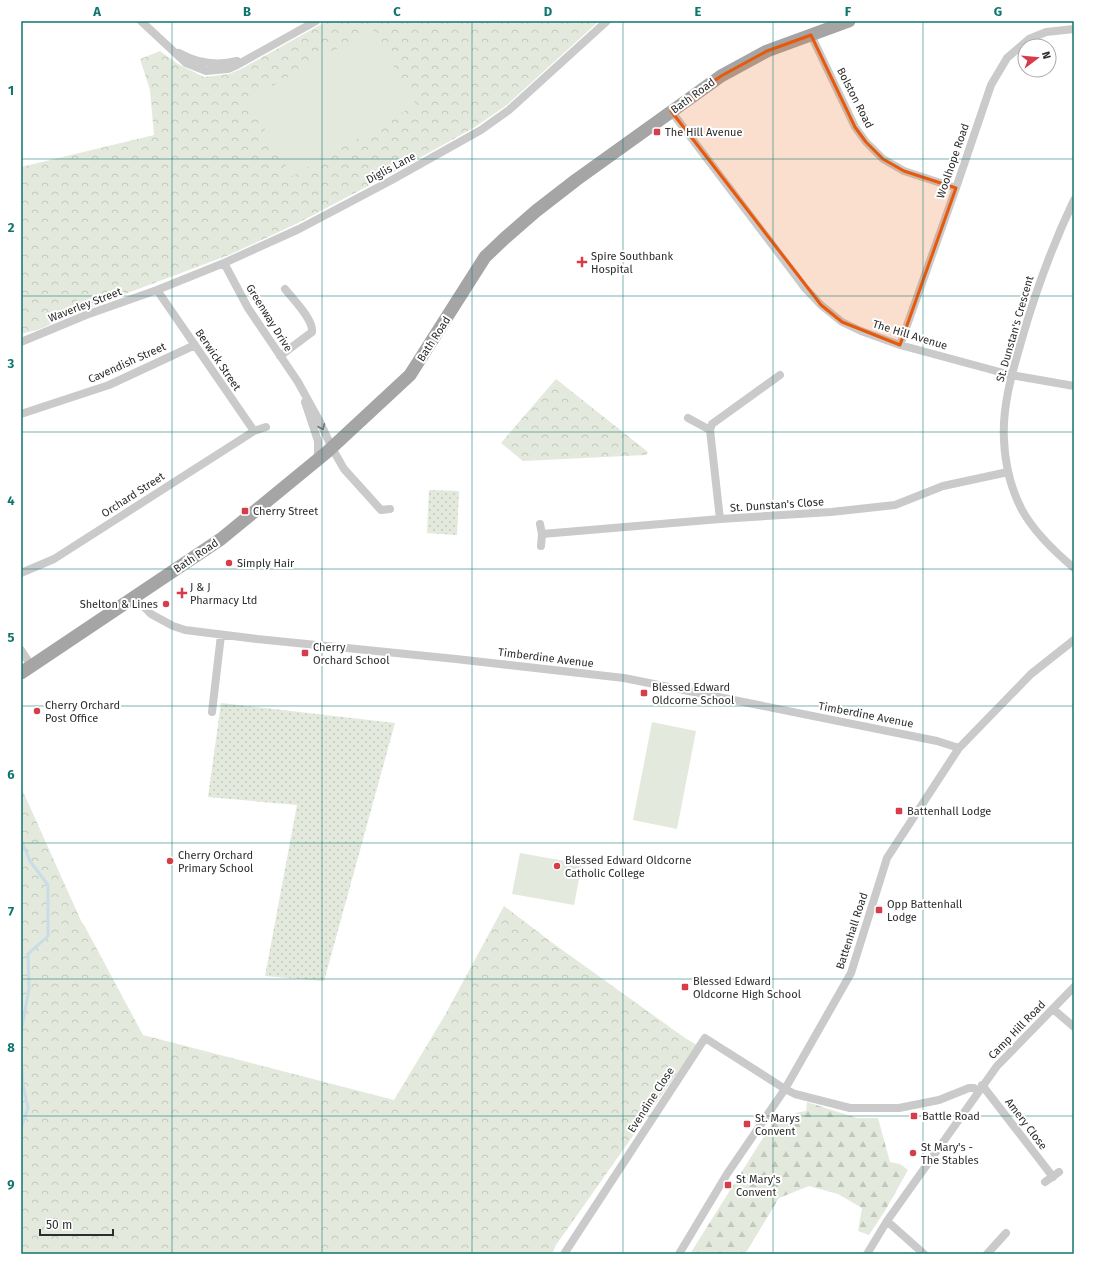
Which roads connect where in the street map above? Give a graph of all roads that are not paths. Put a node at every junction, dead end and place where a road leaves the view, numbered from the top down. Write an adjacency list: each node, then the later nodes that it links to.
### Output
1 (141, 21): 2 (street)
2 (316, 21)
3 (607, 21): 10 (street, Diglis Lane)
4 (849, 21): 6 (main road, Bath Road)
5 (1074, 29): 8 (street, Woolhope Road)
6 (811, 35): 7 (main road, Bath Road); 8 (street, Bolston Road)
7 (671, 111): 15 (street, The Hill Avenue); 26 (main road, Bath Road)
8 (956, 188): 15 (street, Woolhope Road)
9 (1074, 200): 18 (street, St. Dunstan's Crescent)
10 (224, 263): 12 (street, Diglis Lane); 16 (street, Greenway Drive)
11 (285, 289): 16 (street)
12 (157, 290): 13 (street, Waverley Street); 14 (street, Berwick Street)
13 (21, 342)
14 (195, 345): 21 (street, Cavendish Street); 25 (street, Berwick Street)
15 (900, 345): 18 (street, The Hill Avenue)
16 (280, 356): 19 (street, Greenway Drive)
17 (780, 375): 24 (street)
18 (1011, 375): 20 (street, The Hill Avenue); 28 (street, St. Dunstan's Crescent)
19 (298, 382): 26 (street, Greenway Drive, one-way to 26); 27 (street, Greenway Drive)
20 (1074, 386)
21 (21, 414)
22 (688, 418): 24 (street)
23 (266, 427): 25 (street)
24 (710, 430): 30 (street)
25 (254, 431): 35 (street, Orchard Street)
26 (332, 448): 27 (main road, Bath Road); 29 (street)
27 (318, 459): 36 (main road, Bath Road)
28 (1008, 472): 30 (street, St. Dunstan's Close); 34 (street, St. Dunstan's Crescent)
29 (390, 509)
30 (720, 519): 32 (street, St. Dunstan's Close)
31 (540, 524): 32 (street)
32 (542, 534): 33 (street)
33 (541, 546)
34 (1074, 568)
35 (21, 573)
36 (135, 598): 37 (street, Timberdine Avenue); 40 (main road, Bath Road)
37 (221, 635): 41 (street); 42 (street, Timberdine Avenue)
38 (1074, 640): 42 (street, Battenhall Road)
39 (21, 650): 40 (street)
40 (26, 670)
41 (212, 712)
42 (959, 748): 47 (street, Battenhall Road)
43 (1074, 987): 44 (street, Camp Hill Road)
44 (1053, 1009): 45 (street); 46 (street, Camp Hill Road)
45 (1074, 1027)
46 (980, 1088): 47 (street); 48 (street, Amery Close); 49 (street, Camp Hill Road)
47 (785, 1089): 51 (street, Evendine Close); 52 (street, Battenhall Road)
48 (1045, 1182)
49 (887, 1221): 53 (street, Camp Hill Road); 54 (street)
50 (1006, 1233): 55 (street)
51 (564, 1254)
52 (679, 1254)
53 (867, 1254)
54 (924, 1254)
55 (987, 1254)

